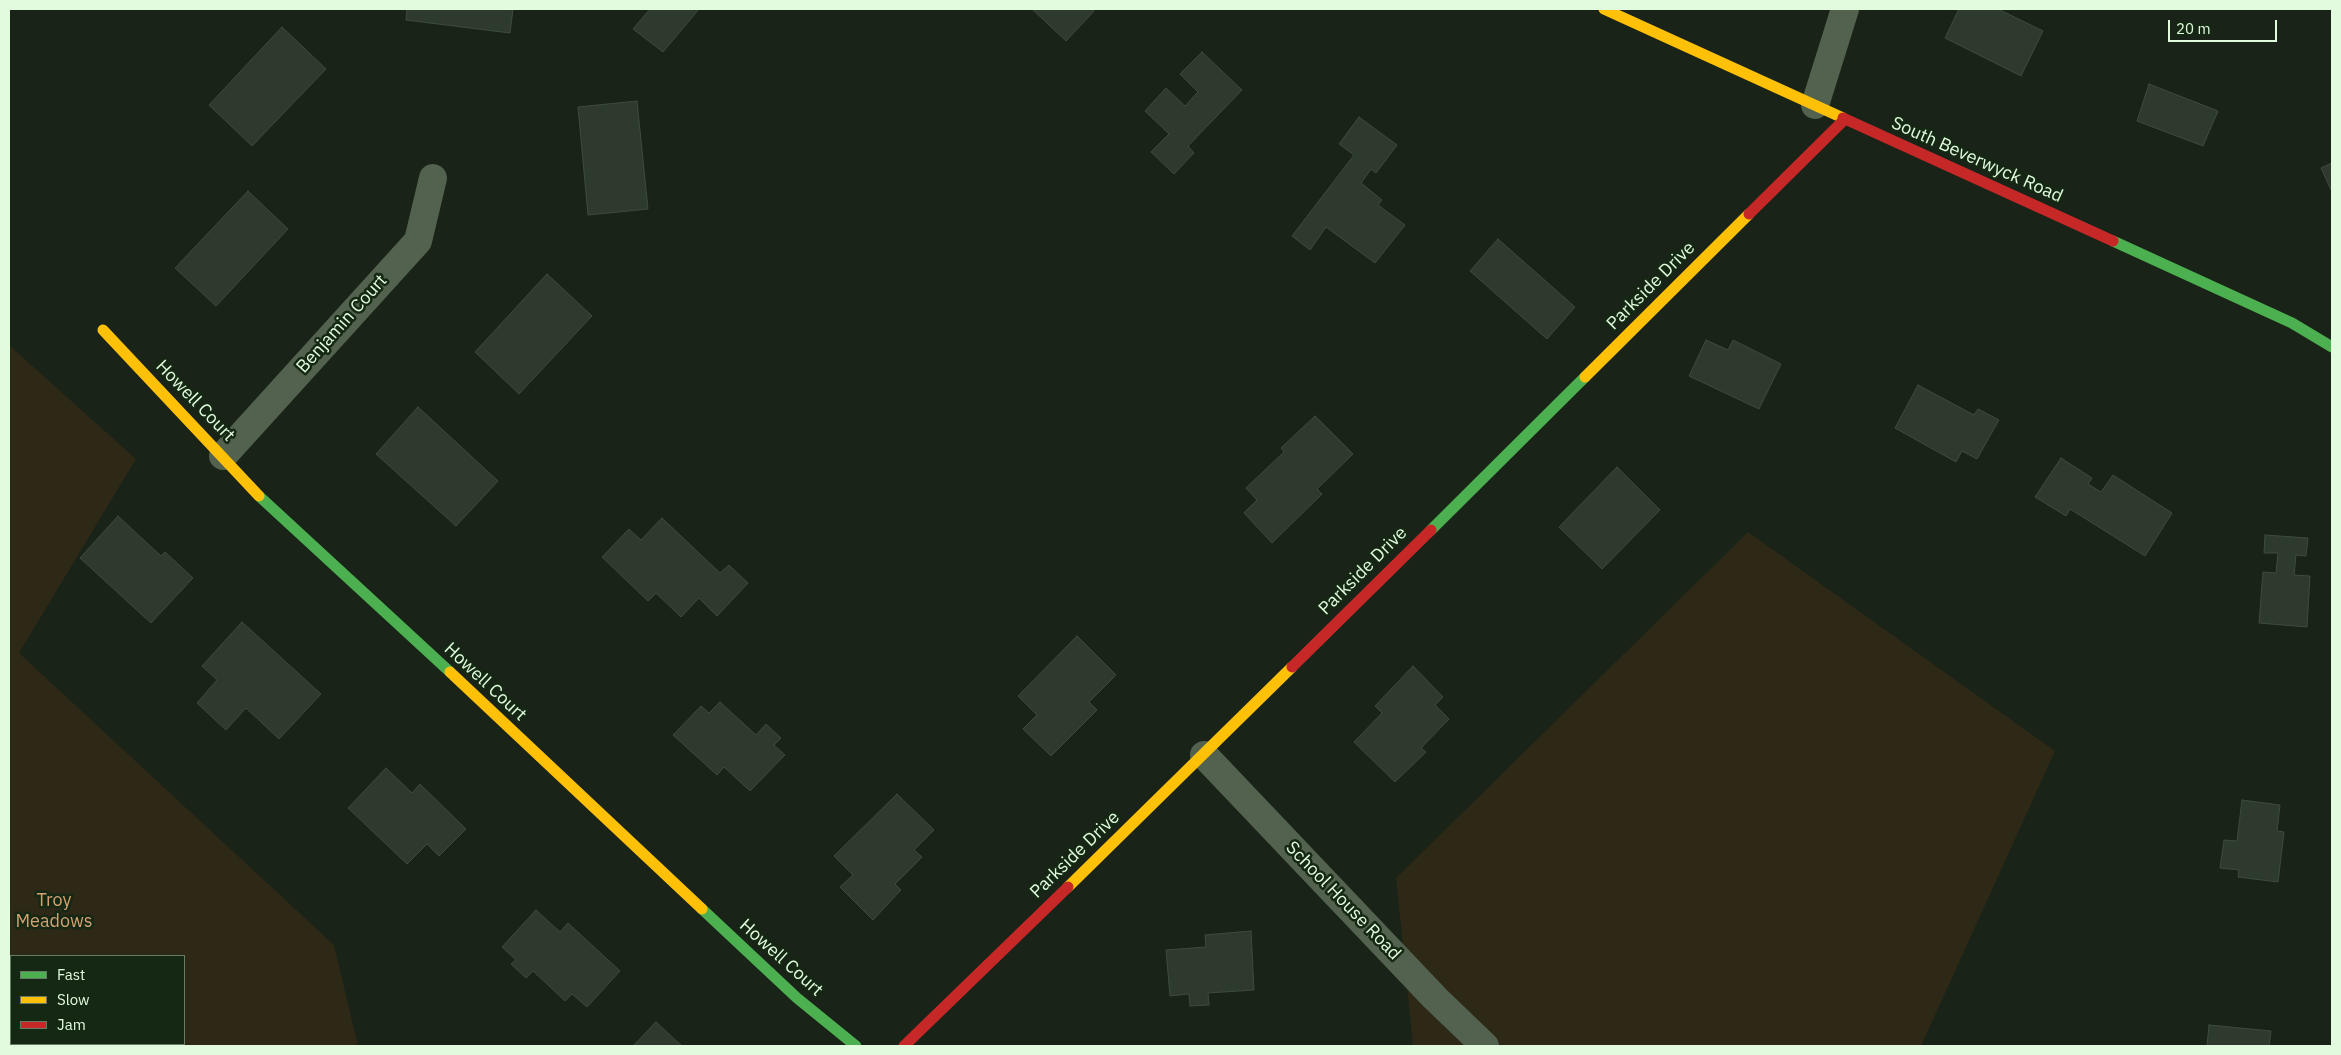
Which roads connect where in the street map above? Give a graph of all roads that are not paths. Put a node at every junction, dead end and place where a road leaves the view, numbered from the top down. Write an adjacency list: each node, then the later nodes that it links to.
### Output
1 (1604, 9): 3 (street, South Beverwyck Road)
2 (1845, 9): 3 (street)
3 (1815, 105): 4 (street, South Beverwyck Road)
4 (1845, 119): 7 (street, South Beverwyck Road); 9 (street, Parkside Drive)
5 (433, 178): 8 (street, Benjamin Court)
6 (103, 330): 8 (street, Howell Court)
7 (2332, 347)
8 (223, 456): 10 (street, Howell Court)
9 (1204, 754): 11 (street, Parkside Drive); 12 (street, School House Road)
10 (856, 1046)
11 (904, 1046)
12 (1484, 1046)

